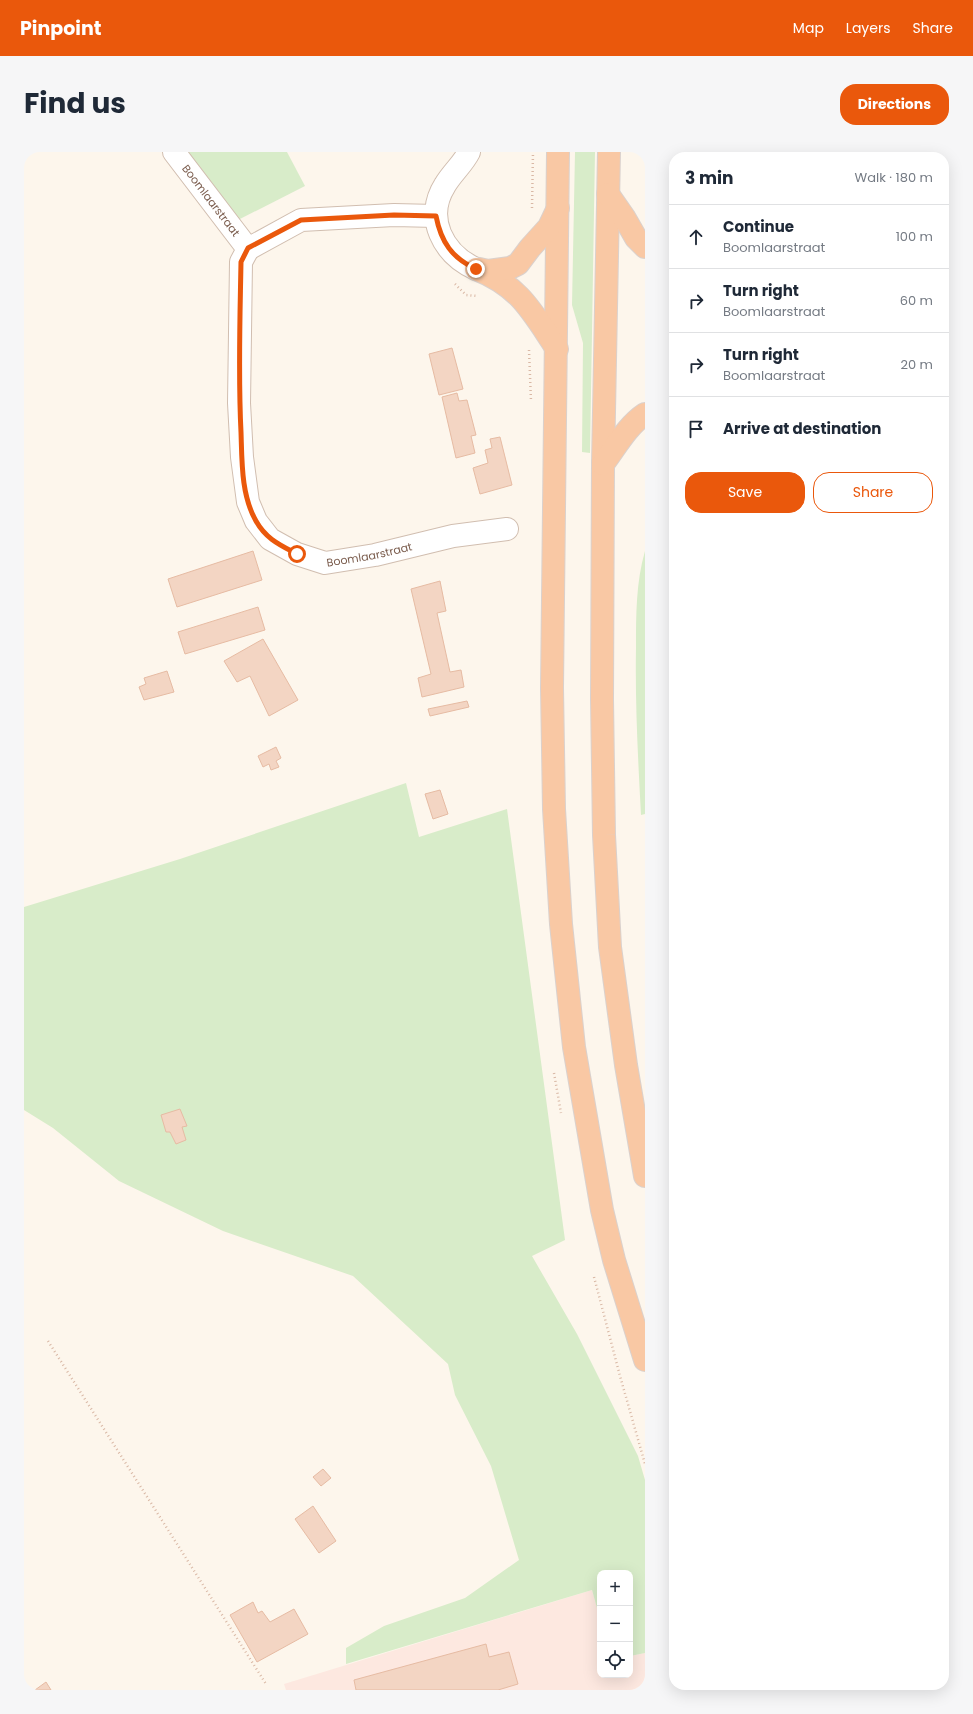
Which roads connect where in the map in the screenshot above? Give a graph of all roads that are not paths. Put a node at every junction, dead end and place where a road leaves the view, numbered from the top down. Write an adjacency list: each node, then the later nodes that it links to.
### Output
1 (174, 152): 9 (street, Boomlaarstraat)
2 (469, 152): 7 (street)
3 (558, 152): 6 (highway)
4 (609, 152): 5 (highway)
5 (608, 194): 8 (highway); 13 (highway)
6 (558, 207): 10 (highway); 11 (highway)
7 (436, 216): 9 (street); 10 (street)
8 (645, 247)
9 (248, 248): 14 (street, Boomlaarstraat)
10 (476, 269): 11 (highway)
11 (556, 349): 16 (highway)
12 (645, 414): 13 (highway)
13 (603, 464): 15 (highway)
14 (507, 529)
15 (645, 1176)
16 (645, 1360)

